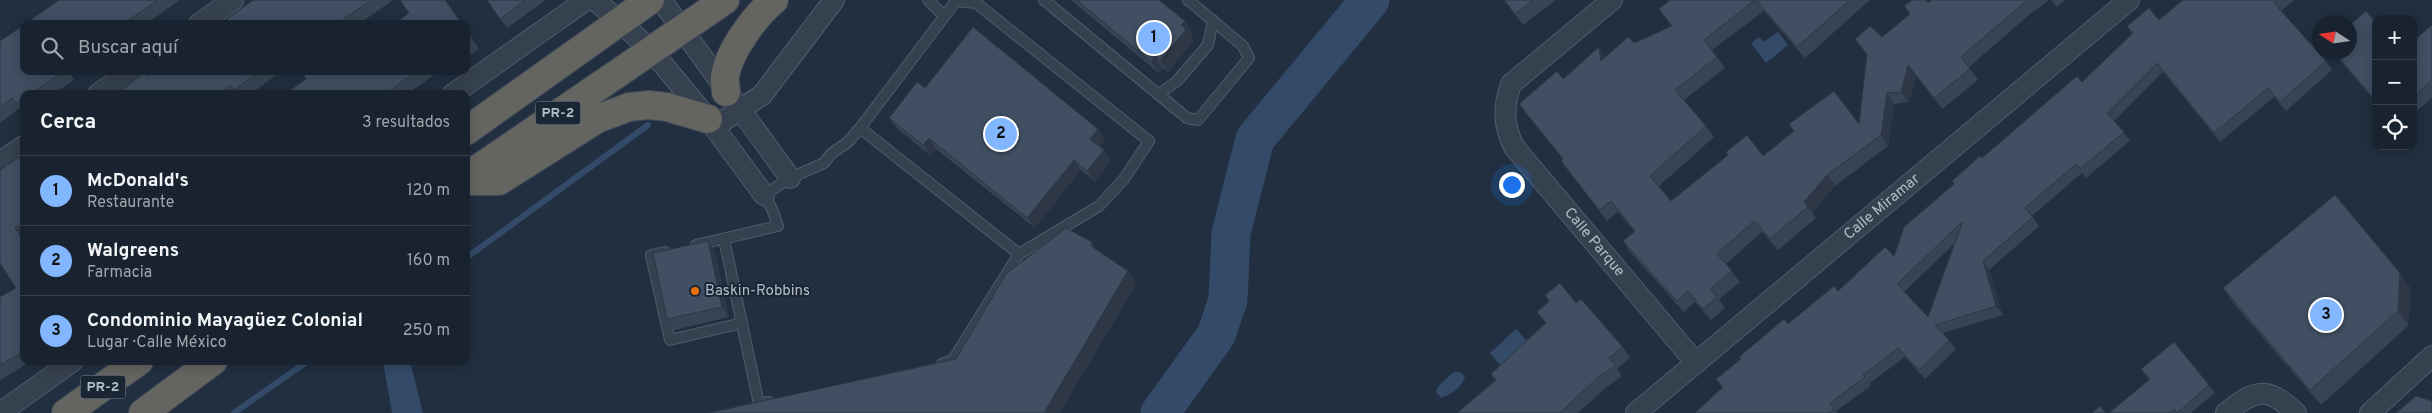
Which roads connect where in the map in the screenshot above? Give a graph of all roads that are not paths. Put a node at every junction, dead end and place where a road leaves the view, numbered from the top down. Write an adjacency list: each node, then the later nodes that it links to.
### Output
1 (233, 0): 15 (street)
2 (586, 0): 22 (street)
3 (595, 0): 17 (street)
4 (650, 0): 17 (highway, PR-2)
5 (661, 0): 18 (street)
6 (725, 0): 18 (highway, PR-2)
7 (774, 0): 24 (highway)
8 (834, 0): 24 (street)
9 (928, 0): 14 (lane)
10 (1044, 0): 23 (lane)
11 (1188, 0): 16 (lane)
12 (1612, 0): 38 (street, Calle Parque)
13 (2129, 0): 38 (street, Calle Miramar)
14 (944, 16): 27 (lane); 35 (lane)
15 (205, 20)
16 (1213, 20): 23 (lane); 23 (lane)
17 (620, 22): 19 (street); 26 (highway, PR-2)
18 (682, 29): 19 (highway, PR-2); 24 (street)
19 (651, 50): 25 (street); 30 (highway, PR-2)
20 (125, 75): 21 (street)
21 (104, 90)
22 (459, 90)
23 (1160, 94)
24 (733, 101): 25 (street); 31 (street)
25 (711, 123): 32 (highway); 33 (street)
26 (470, 128)
27 (860, 128): 31 (lane); 35 (lane)
28 (20, 149): 29 (street)
29 (0, 162)
30 (470, 176)
31 (790, 178): 33 (lane)
32 (470, 179)
33 (764, 195): 34 (lane)
34 (724, 239): 36 (lane); 36 (lane)
35 (1019, 254): 42 (lane)
36 (742, 323): 43 (lane)
37 (2432, 356): 50 (street)
38 (1696, 363): 47 (street, Calle Miramar)
39 (67, 365): 44 (street)
40 (133, 365): 45 (highway, PR-2)
41 (208, 365): 46 (highway)
42 (929, 368)
43 (777, 401)
44 (0, 412)
45 (66, 413)
46 (143, 413)
47 (1636, 413)
48 (2226, 413): 49 (street)
49 (2296, 413)
50 (2370, 413)

